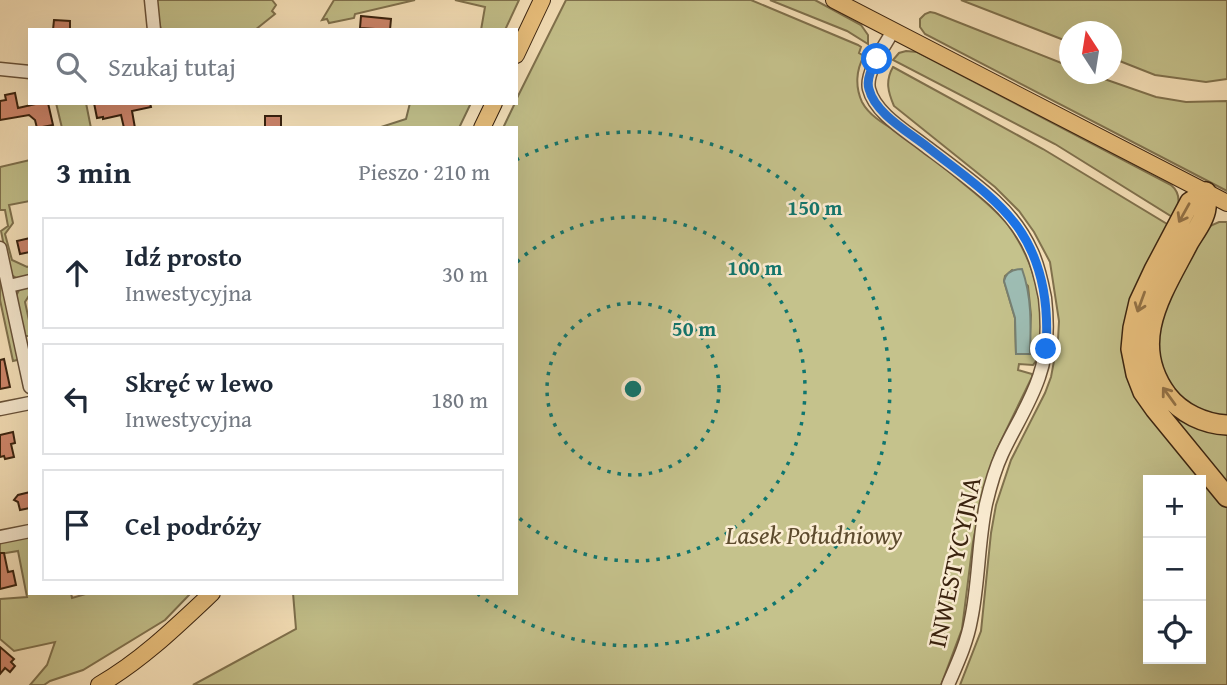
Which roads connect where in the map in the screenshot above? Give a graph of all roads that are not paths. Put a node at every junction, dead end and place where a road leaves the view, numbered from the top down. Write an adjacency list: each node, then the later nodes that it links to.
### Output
1 (151, 0): 4 (street)
2 (542, 0): 6 (main road)
3 (834, 0): 5 (main road)
4 (154, 28)
5 (893, 32): 11 (main road); 25 (street, INWESTYCYJNA)
6 (518, 51)
7 (0, 69): 8 (street)
8 (28, 72)
9 (493, 105): 10 (main road)
10 (483, 126)
11 (1206, 192): 12 (main road); 19 (highway, one-way to 11); 20 (highway, one-way to 20)
12 (1227, 203)
13 (0, 248): 15 (street)
14 (28, 281): 15 (street)
15 (9, 286): 16 (street)
16 (28, 377)
17 (28, 403): 18 (street)
18 (0, 409)
19 (1227, 425)
20 (1227, 497)
21 (28, 531): 22 (street)
22 (0, 537)
23 (210, 595): 24 (main road)
24 (99, 685)
25 (948, 685)

